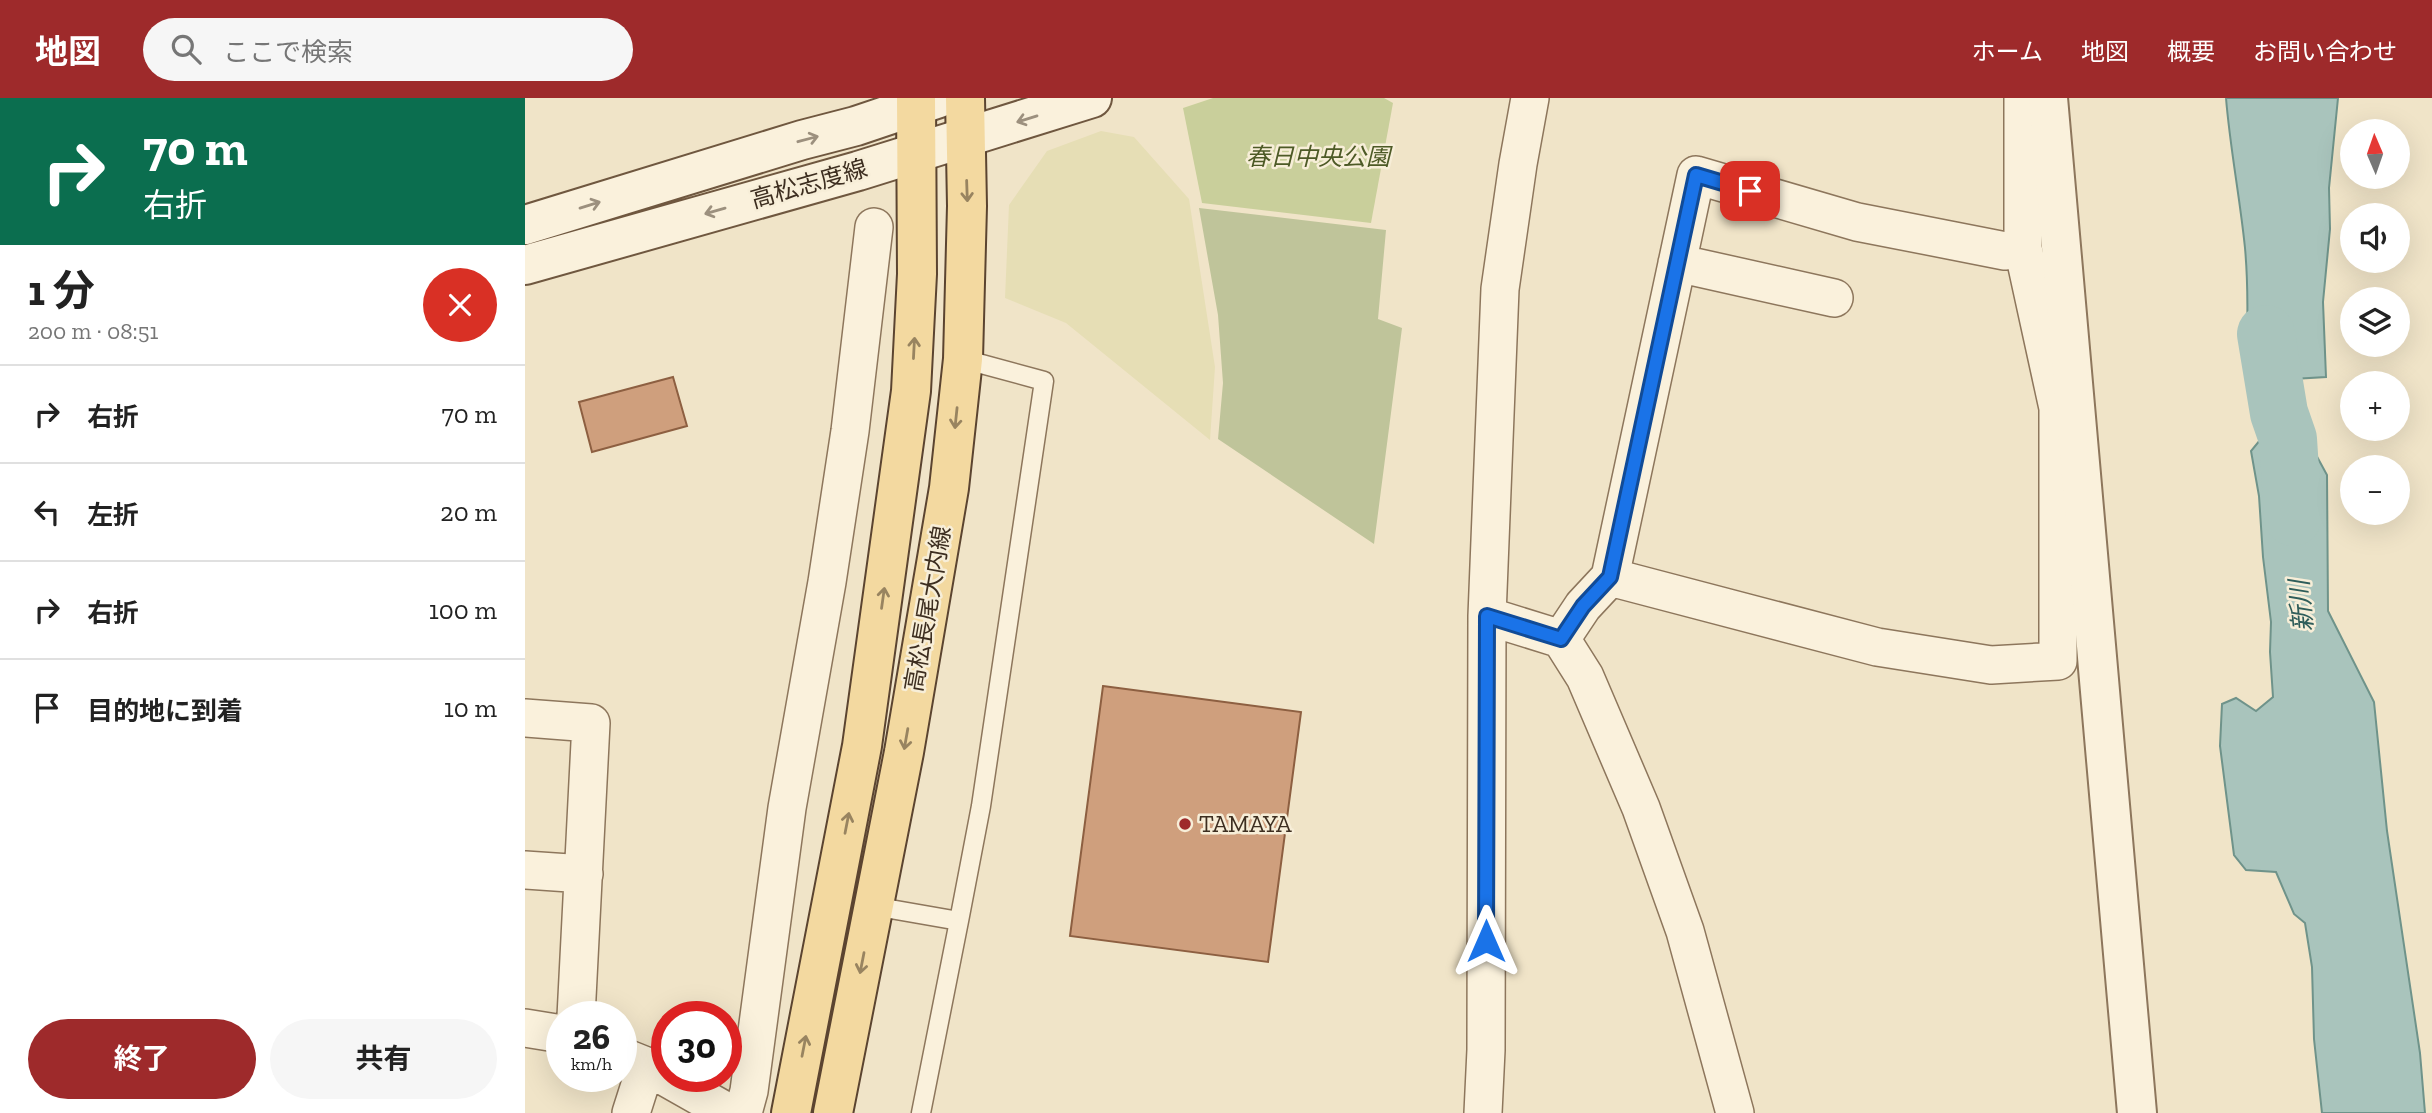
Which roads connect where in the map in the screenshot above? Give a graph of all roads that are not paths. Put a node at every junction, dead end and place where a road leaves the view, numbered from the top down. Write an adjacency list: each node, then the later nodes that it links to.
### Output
1 (965, 98): 7 (main road, 高松長尾大内線)
2 (1092, 98): 7 (street, 高松志度線, one-way to 7)
3 (1530, 98): 17 (street)
4 (2023, 98): 11 (street)
5 (2048, 98): 37 (street)
6 (923, 101): 8 (main road, 高松長尾大内線); 9 (street, 高松志度線, one-way to 6)
7 (965, 138): 8 (street, 高松志度線); 15 (main road, 高松長尾大内線, one-way to 15)
8 (916, 153): 13 (street, 高松志度線, one-way to 13); 32 (main road, 高松長尾大内線, one-way to 8)
9 (525, 225)
10 (874, 227): 31 (street)
11 (2023, 248): 12 (street); 16 (street)
12 (1677, 263): 14 (street); 16 (street)
13 (525, 265)
14 (1834, 298)
15 (963, 359): 22 (main road, 高松長尾大内線, one-way to 22); 23 (lane)
16 (1610, 577): 18 (street)
17 (1487, 616): 18 (street); 35 (street)
18 (1561, 639): 36 (street)
19 (525, 718): 21 (street)
20 (525, 870): 21 (street)
21 (585, 874): 24 (street)
22 (873, 906): 23 (lane); 33 (main road, 高松長尾大内線, one-way to 33)
23 (958, 921): 34 (lane)
24 (577, 1001)
25 (525, 1028): 26 (street)
26 (546, 1031)
27 (637, 1063): 30 (street)
28 (632, 1092): 29 (street)
29 (631, 1113)
30 (729, 1113)
31 (743, 1113)
32 (791, 1113)
33 (833, 1113)
34 (922, 1113)
35 (1483, 1113)
36 (1735, 1113)
37 (2137, 1113)

